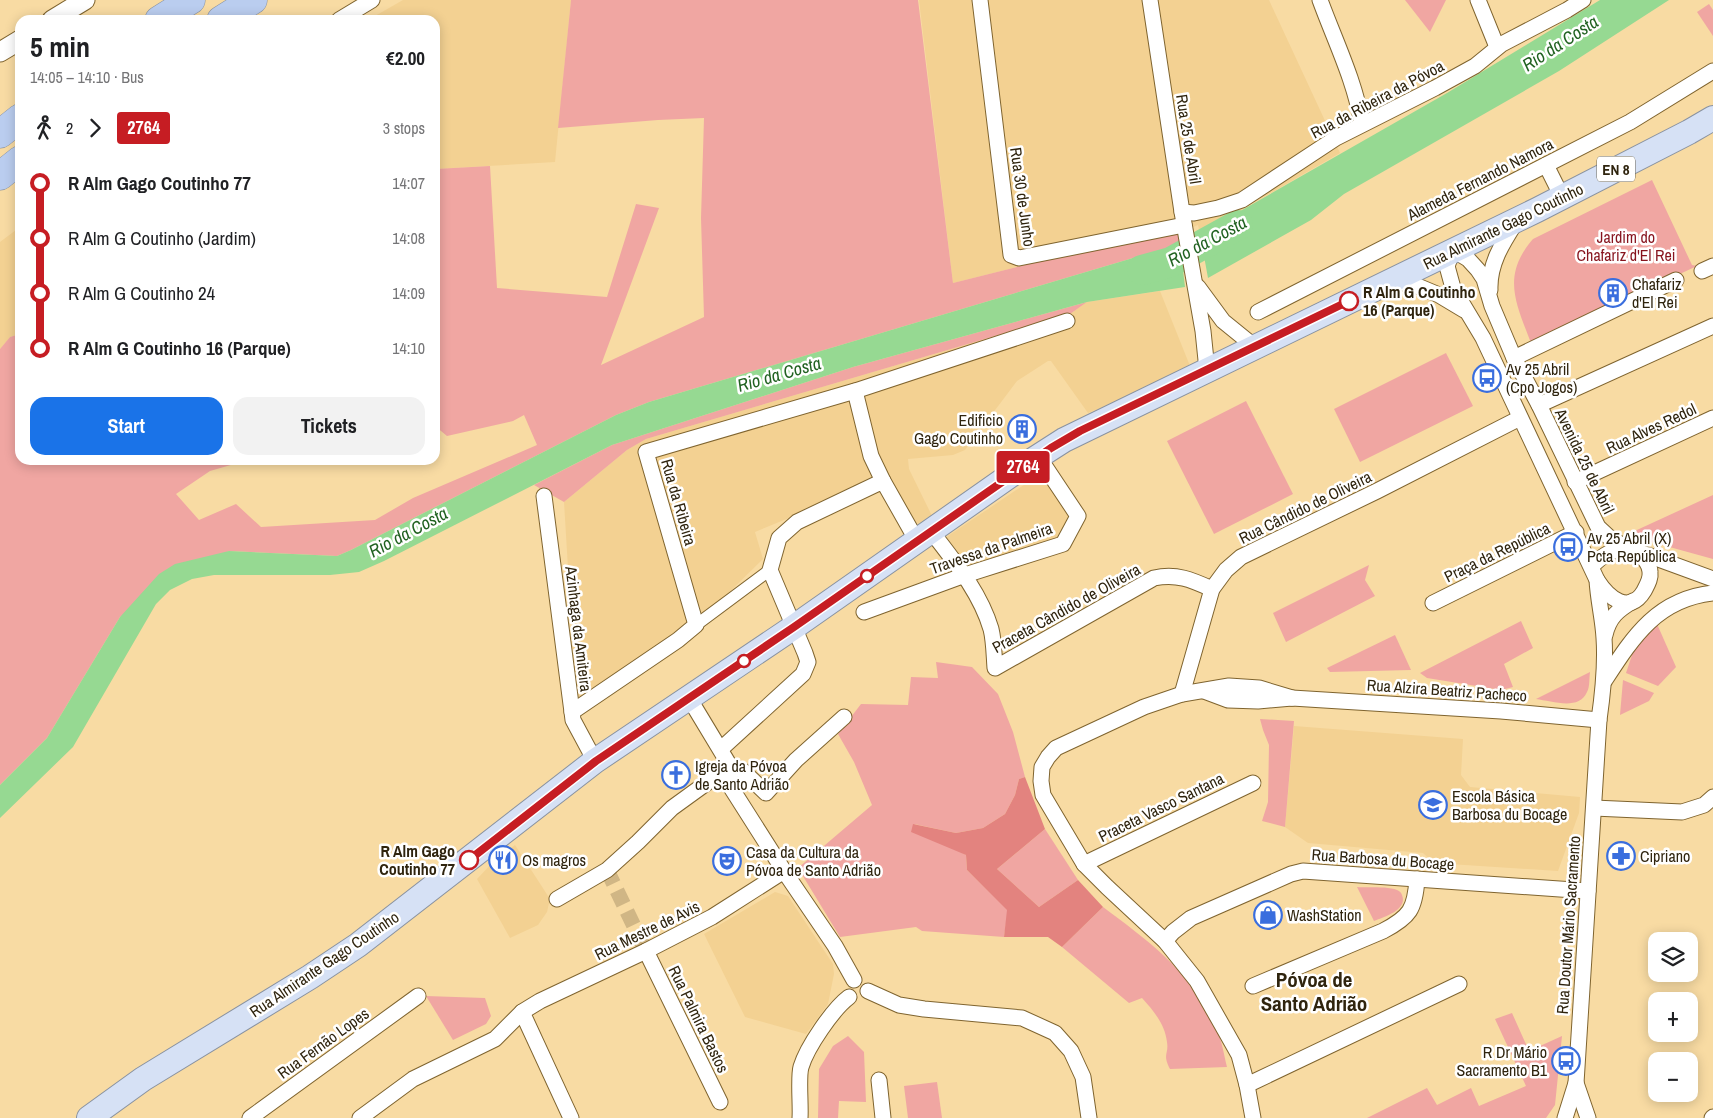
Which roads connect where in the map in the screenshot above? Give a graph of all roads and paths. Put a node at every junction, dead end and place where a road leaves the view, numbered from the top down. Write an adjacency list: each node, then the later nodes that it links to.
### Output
1 (85, 0): 10 (street)
2 (191, 0): 11 (highway)
3 (253, 0): 12 (highway)
4 (372, 0): 13 (street)
5 (980, 0): 27 (street, Rua 30 de Junho)
6 (1150, 0): 27 (street, Rua 25 de Abril)
7 (1320, 0): 20 (street)
8 (1478, 0): 15 (street)
9 (1582, 0): 15 (street, Rua da Ribeira da Póvoa)
10 (60, 15)
11 (167, 15)
12 (229, 15)
13 (348, 15)
14 (15, 43): 16 (street)
15 (1498, 47): 20 (street, Rua da Ribeira da Póvoa)
16 (0, 52)
17 (1713, 71): 23 (street, Alameda Fernando Namora)
18 (1713, 118): 25 (main road, Rua Almirante Gago Coutinho / EN 8)
19 (15, 122): 21 (highway)
20 (1362, 124): 27 (street, Rua da Ribeira da Póvoa)
21 (0, 134)
22 (15, 164): 24 (highway)
23 (1546, 165): 25 (street); 33 (street, Alameda Fernando Namora)
24 (0, 176)
25 (1562, 197): 26 (main road, Rua Almirante Gago Coutinho / EN 8)
26 (1518, 219): 28 (main road, Rua Almirante Gago Coutinho / EN 8); 32 (street, Avenida 25 de Abril)
27 (1184, 222): 31 (street, Rua 25 de Abril)
28 (1453, 250): 30 (main road, Rua Almirante Gago Coutinho / EN 8); 32 (street, Avenida 25 de Abril); 34 (street)
29 (1676, 280): 38 (street)
30 (1390, 281): 34 (street); 37 (main road, Rua Almirante Gago Coutinho / EN 8)
31 (1195, 284): 37 (street, Rua 25 de Abril); 39 (street, Rua 25 de Abril)
32 (1491, 301): 34 (street); 38 (street, Avenida 25 de Abril)
33 (1258, 312)
34 (1468, 314): 42 (street)
35 (1067, 321): 40 (street, Rua da Ribeira)
36 (1713, 326): 41 (street)
37 (1255, 347): 39 (main road, Rua Almirante Gago Coutinho / EN 8)
38 (1514, 358): 41 (street, Avenida 25 de Abril)
39 (1207, 370): 44 (main road, Rua Almirante Gago Coutinho / EN 8)
40 (855, 391): 45 (street); 63 (street, Rua da Ribeira)
41 (1539, 404): 46 (street, Avenida 25 de Abril)
42 (1520, 418): 48 (street); 58 (street, Rua Cândido de Oliveira)
43 (1713, 418): 46 (street, Rua Alves Redol)
44 (1038, 456): 49 (main road, Rua Almirante Gago Coutinho / EN 8); 54 (street, Travessa da Palmeira)
45 (882, 481): 49 (street); 53 (street)
46 (1576, 482): 50 (street, Avenida 25 de Abril)
47 (544, 496): 69 (street, Azinhaga da Amiteira)
48 (1576, 532): 51 (street); 61 (street, Praça da República)
49 (924, 536): 54 (street); 64 (main road, Rua Almirante Gago Coutinho / EN 8)
50 (1635, 551): 51 (street); 52 (street, Avenida 25 de Abril); 57 (street)
51 (1592, 566): 56 (street)
52 (1679, 567): 55 (street, Avenida 25 de Abril); 57 (street)
53 (770, 570): 63 (street); 64 (street)
54 (965, 575): 58 (street, Praceta Cândido de Oliveira); 62 (street, Travessa da Palmeira)
55 (1713, 579)
56 (1597, 580): 60 (street); 65 (street)
57 (1649, 582): 60 (street)
58 (1212, 590): 67 (street, Rua Cândido de Oliveira)
59 (1713, 593): 66 (street)
60 (1633, 601): 65 (street)
61 (1433, 603)
62 (864, 612)
63 (696, 625): 69 (street)
64 (794, 627): 68 (main road, Rua Almirante Gago Coutinho / EN 8); 72 (street)
65 (1604, 636): 66 (street)
66 (1605, 680): 71 (street, Rua Doutor Mário Sacramento)
67 (1182, 694): 71 (street, Rua Alzira Beatriz Pacheco); 78 (street, Rua Alzira Beatriz Pacheco)
68 (689, 698): 72 (street); 73 (main road, Rua Almirante Gago Coutinho / EN 8)
69 (572, 712): 73 (street, Azinhaga da Amiteira)
70 (844, 717): 74 (street)
71 (1600, 720): 77 (street, Rua Doutor Mário Sacramento)
72 (721, 749): 74 (street)
73 (596, 761): 96 (main road, Rua Almirante Gago Coutinho / EN 8)
74 (730, 766): 79 (street); 82 (street)
75 (1253, 783): 78 (street, Praceta Vasco Santana)
76 (1713, 797): 77 (street)
77 (1594, 808): 81 (street, Rua Doutor Mário Sacramento)
78 (1084, 864): 83 (street)
79 (784, 871): 84 (street, Rua Mestre de Avis); 85 (street)
80 (1417, 879): 81 (street, Rua Barbosa du Bocage); 83 (street, Rua Barbosa du Bocage); 87 (street)
81 (1588, 892): 93 (street, Rua Doutor Mário Sacramento)
82 (557, 899)
83 (1165, 941): 94 (street)
84 (646, 951): 91 (street, Rua Mestre de Avis); 95 (street, Rua Palmira Bastos)
85 (854, 980): 88 (street); 90 (street)
86 (1460, 984): 94 (street)
87 (1253, 986)
88 (868, 991): 90 (street); 102 (street)
89 (418, 996): 97 (street, Rua Fernão Lopes)
90 (849, 997): 100 (street)
91 (522, 1012): 98 (street, Rua Mestre de Avis); 99 (street)
92 (879, 1080): 101 (street)
93 (1576, 1083): 104 (street, Rua Doutor Mário Sacramento); 105 (street, Rua Doutor Mário Sacramento)
94 (1247, 1085): 103 (street)
95 (720, 1102)
96 (89, 1118)
97 (250, 1118)
98 (360, 1118)
99 (571, 1118)
100 (800, 1118)
101 (883, 1118)
102 (1088, 1118)
103 (1253, 1118)
104 (1566, 1118)
105 (1588, 1118)

